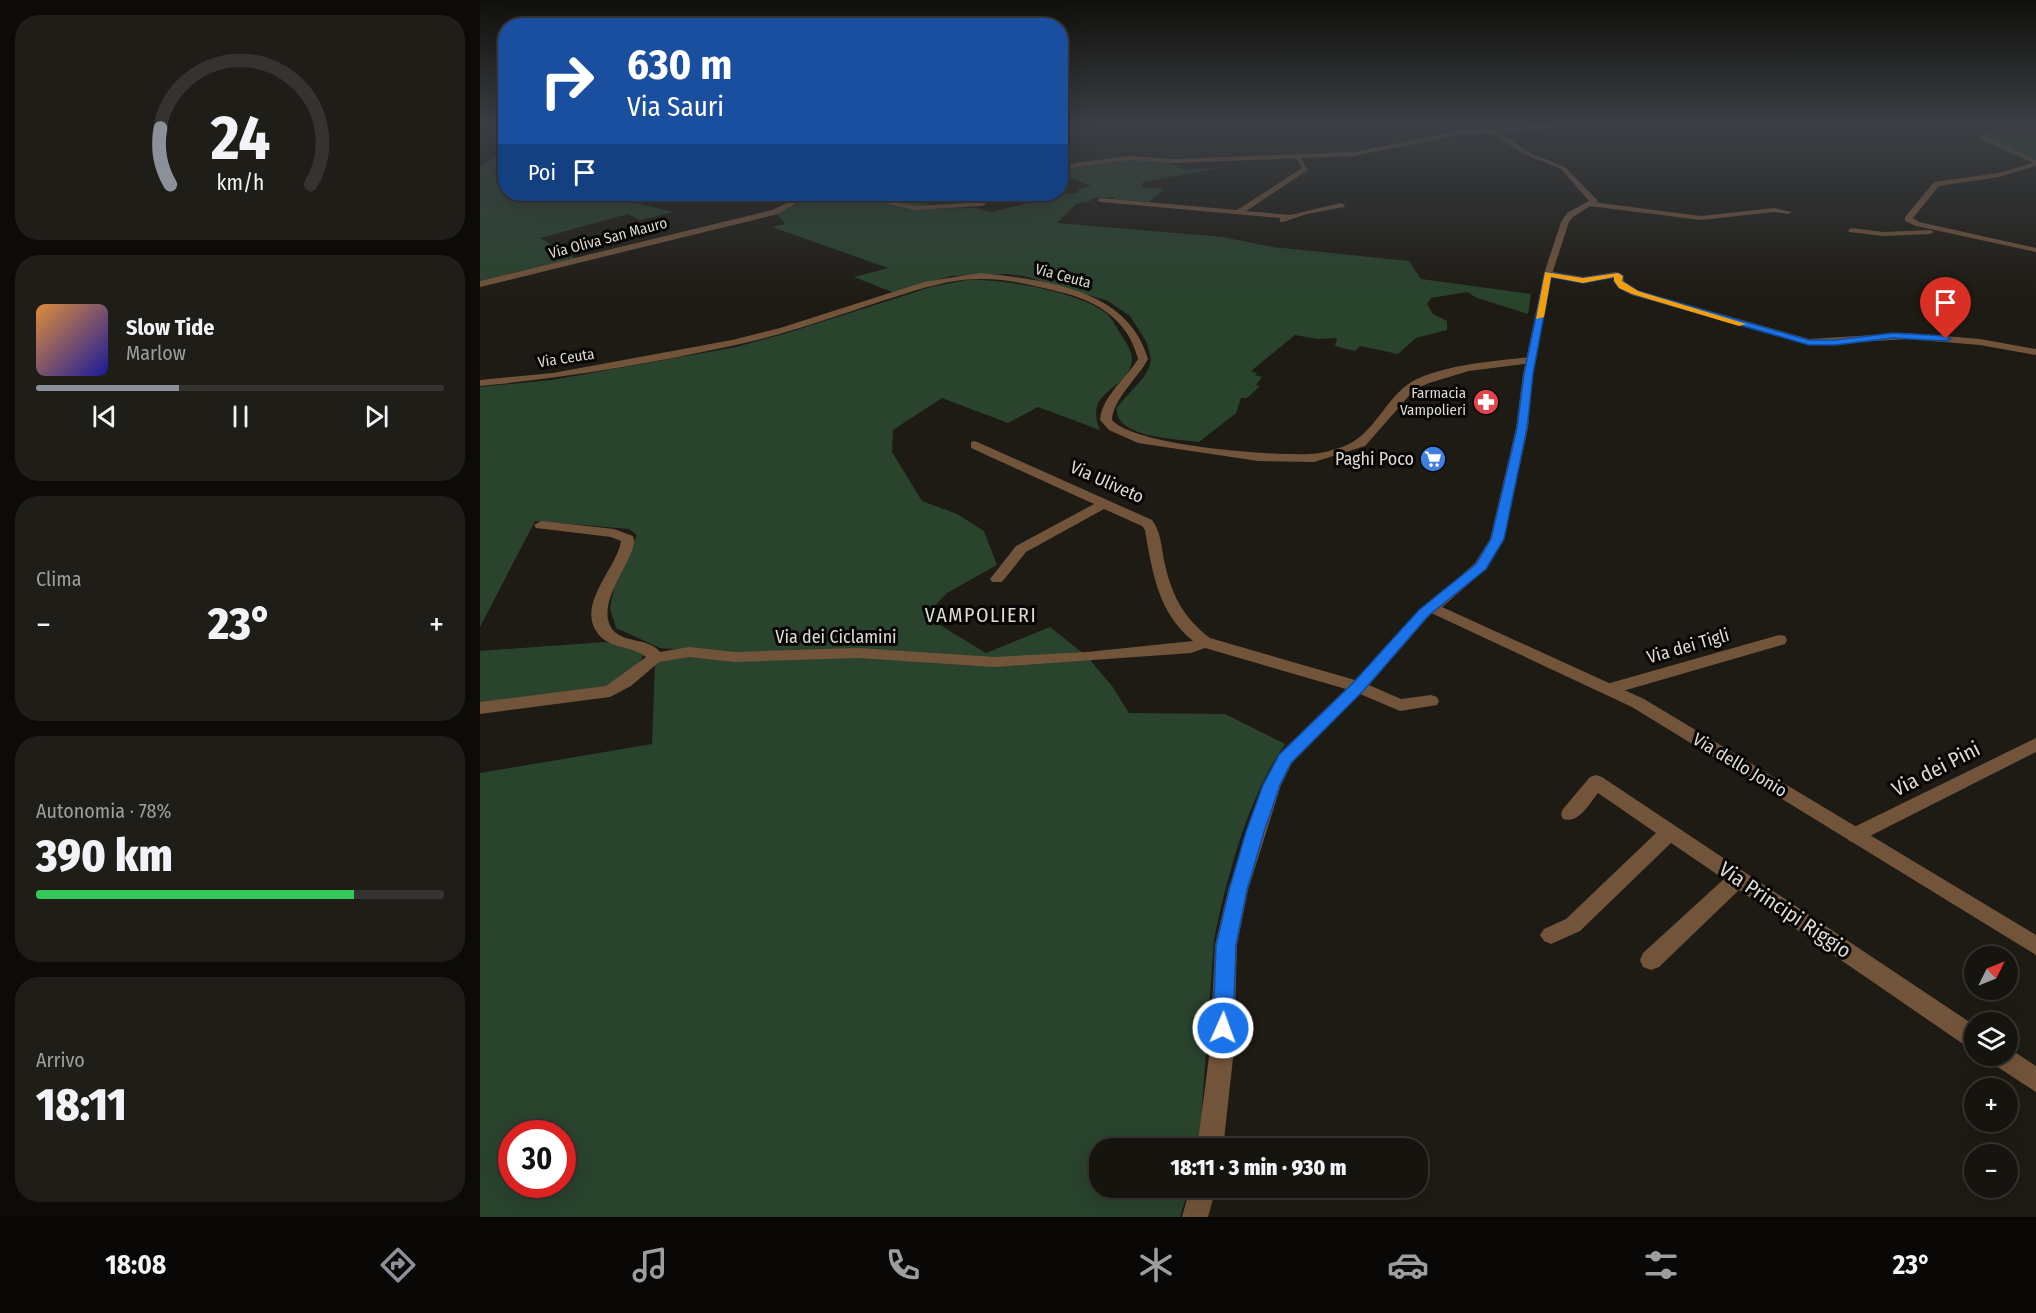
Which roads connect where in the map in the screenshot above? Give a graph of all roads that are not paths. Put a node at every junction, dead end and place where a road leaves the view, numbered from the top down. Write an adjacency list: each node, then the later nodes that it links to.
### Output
1 (1286, 182): 10 (street)
2 (1576, 182): 8 (street)
3 (1955, 182): 15 (street)
4 (1101, 200): 10 (street)
5 (795, 201): 18 (street, Via Oliva San Mauro)
6 (880, 201): 7 (street)
7 (982, 204)
8 (1592, 204): 11 (street); 17 (street)
9 (1341, 205): 12 (street)
10 (1239, 212): 12 (street)
11 (1788, 212)
12 (1290, 217): 13 (street)
13 (1271, 224)
14 (1852, 230): 15 (street)
15 (1951, 231): 16 (street)
16 (2036, 250)
17 (1548, 274): 19 (street); 20 (street)
18 (480, 284)
19 (2036, 352)
20 (1531, 360): 21 (street); 22 (street)
21 (1470, 369): 22 (street); 23 (street, Via Ceuta)
22 (1528, 374): 28 (street)
23 (480, 383)
24 (975, 445): 25 (street, Via Uliveto)
25 (1105, 503): 27 (street); 30 (street, Via Uliveto)
26 (541, 525): 31 (street)
27 (997, 579)
28 (1432, 608): 32 (street); 33 (street, Via dello Jonio)
29 (1779, 640): 33 (street, Via dei Tigli)
30 (1204, 642): 31 (street, Via dei Ciclamini); 32 (street, Via Uliveto)
31 (654, 658): 35 (street)
32 (1358, 687): 34 (street, Via Uliveto); 47 (street)
33 (1609, 688): 39 (street, Via dello Jonio)
34 (1431, 701)
35 (480, 708)
36 (2036, 744): 39 (street, Via dei Pini)
37 (1570, 814): 38 (street, Via Principi Riggio)
38 (1669, 832): 40 (street, Via Principi Riggio); 41 (street)
39 (1855, 835): 42 (street, Via dello Jonio)
40 (1738, 878): 43 (street); 44 (street, Via Principi Riggio)
41 (1551, 935)
42 (2036, 946)
43 (1651, 960)
44 (1964, 1031)
45 (2016, 1066): 46 (street)
46 (2036, 1080)
47 (1211, 1138)
48 (1200, 1198): 49 (street)
49 (1195, 1217)

